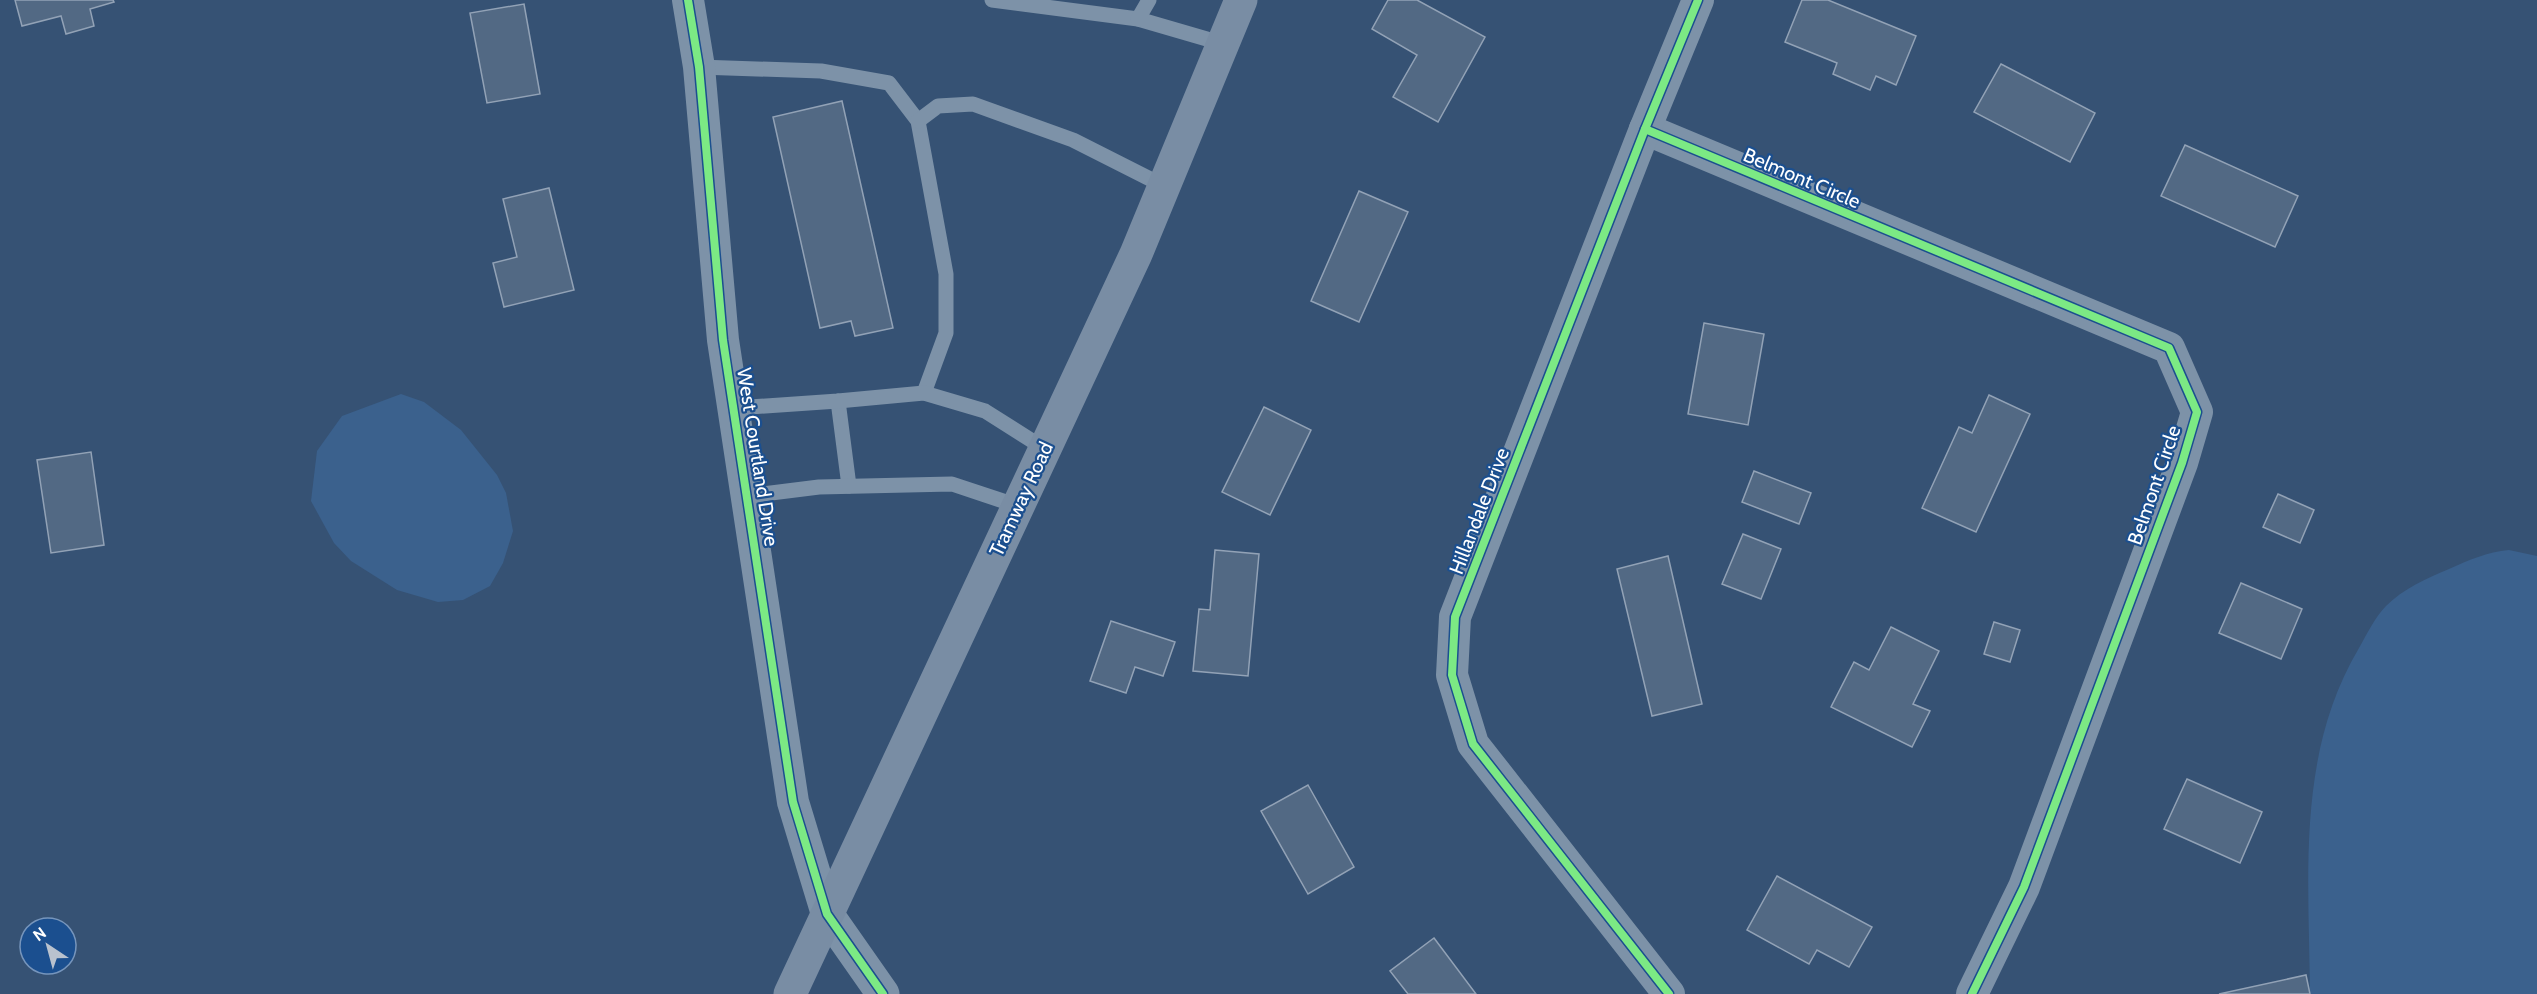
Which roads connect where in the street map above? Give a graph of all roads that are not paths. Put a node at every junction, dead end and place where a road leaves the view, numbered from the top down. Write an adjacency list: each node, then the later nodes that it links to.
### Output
1 (688, 0): 8 (street, West Courtland Drive)
2 (992, 0): 6 (lane)
3 (1149, 0): 6 (lane)
4 (1241, 0): 7 (main road, Tramway Road)
5 (1698, 0): 10 (street, Hillandale Drive)
6 (1138, 19): 7 (lane)
7 (1224, 44): 11 (main road, Tramway Road)
8 (699, 67): 9 (lane); 14 (street, West Courtland Drive)
9 (918, 122): 11 (lane); 12 (lane)
10 (1645, 129): 22 (street, Hillandale Drive); 23 (street, Belmont Circle)
11 (1164, 186): 15 (main road, Tramway Road)
12 (924, 393): 13 (lane); 15 (lane)
13 (838, 401): 14 (lane); 16 (lane)
14 (735, 408): 17 (street, West Courtland Drive)
15 (1045, 449): 18 (main road, Tramway Road)
16 (849, 486): 17 (lane); 18 (lane)
17 (747, 496): 19 (street, West Courtland Drive)
18 (1018, 506): 19 (main road, Tramway Road)
19 (826, 914): 20 (main road, Tramway Road); 21 (street)
20 (790, 994)
21 (883, 994)
22 (1669, 994)
23 (1972, 994)

